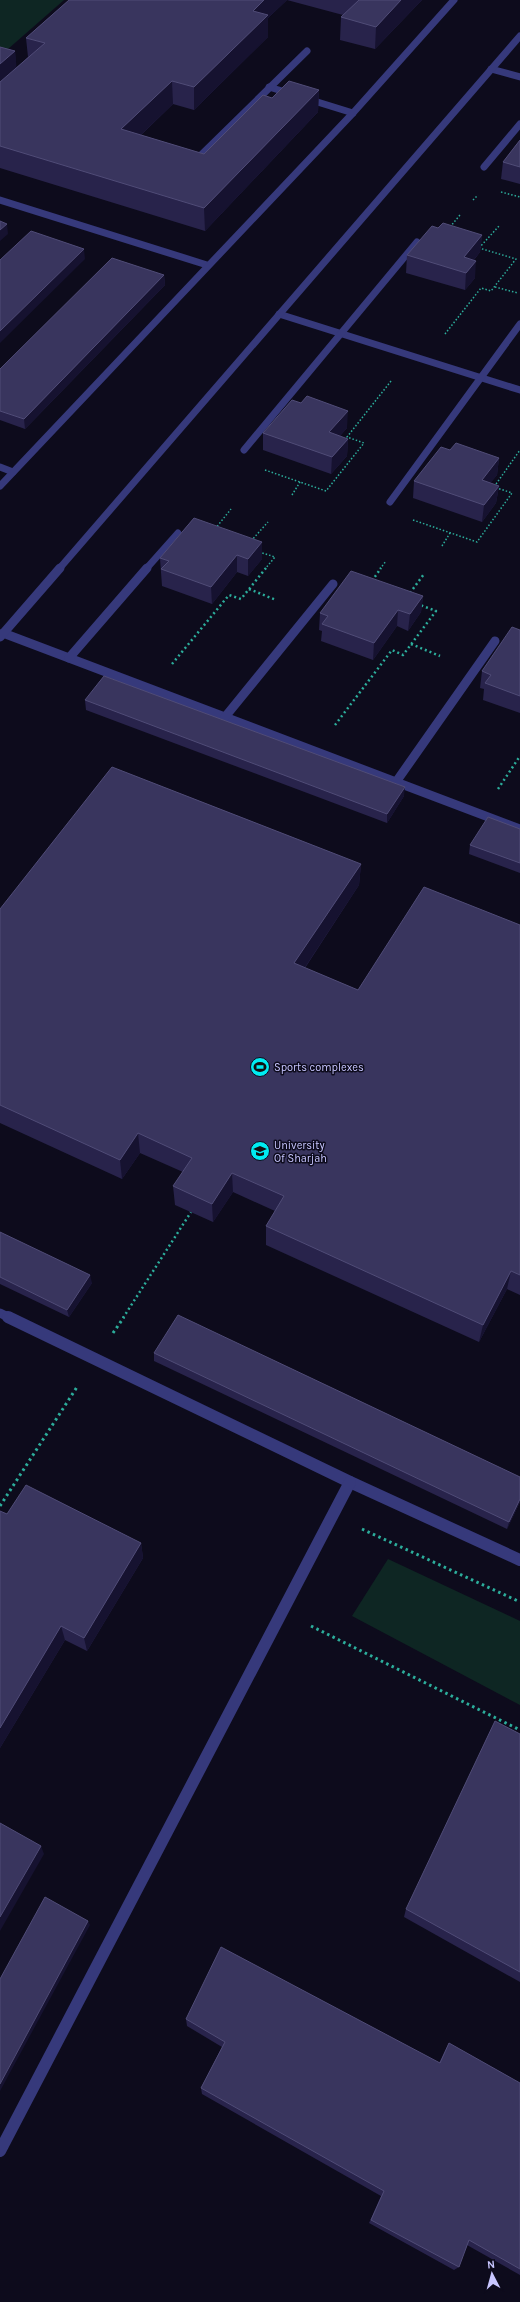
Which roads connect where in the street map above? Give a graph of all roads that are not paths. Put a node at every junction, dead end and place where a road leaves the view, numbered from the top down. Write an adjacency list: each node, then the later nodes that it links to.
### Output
1 (454, 0): 7 (street)
2 (520, 36): 4 (street)
3 (306, 51): 6 (street)
4 (492, 69): 5 (street); 14 (street)
5 (520, 77)
6 (269, 87): 7 (street); 9 (street)
7 (353, 113): 13 (street)
8 (520, 124): 10 (street)
9 (201, 155)
10 (484, 167)
11 (0, 200): 13 (street)
12 (418, 242): 16 (street)
13 (208, 265): 21 (street)
14 (279, 314): 16 (street); 26 (street)
15 (520, 324): 17 (street)
16 (341, 333): 17 (street); 19 (street)
17 (481, 378): 18 (street); 23 (street)
18 (520, 390)
19 (244, 450)
20 (0, 467): 21 (street)
21 (14, 472): 22 (street)
22 (0, 486)
23 (390, 502)
24 (178, 533): 28 (street)
25 (332, 584): 29 (street)
26 (2, 635): 28 (street)
27 (495, 641): 30 (street)
28 (69, 658): 29 (street)
29 (226, 717): 30 (street)
30 (396, 782): 31 (street)
31 (520, 828)
32 (0, 1313): 33 (street)
33 (350, 1482): 34 (street); 35 (street)
34 (520, 1560)
35 (0, 2151)

